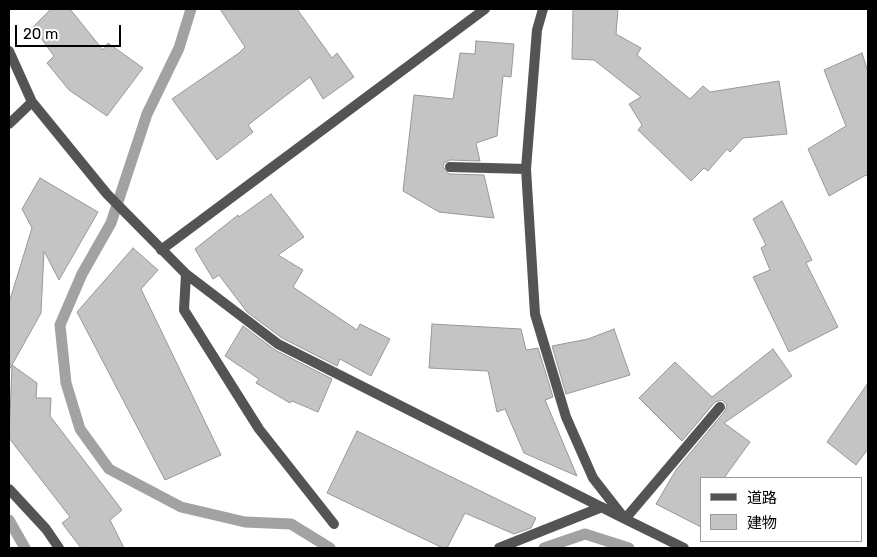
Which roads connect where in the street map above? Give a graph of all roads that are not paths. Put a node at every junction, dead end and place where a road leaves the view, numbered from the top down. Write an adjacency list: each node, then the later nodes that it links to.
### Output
1 (485, 9): 8 (street)
2 (543, 9): 7 (street)
3 (9, 51): 4 (street)
4 (32, 102): 5 (street); 8 (street)
5 (9, 124)
6 (450, 168): 7 (street)
7 (526, 169): 13 (street)
8 (161, 250): 9 (street)
9 (186, 274): 12 (street); 14 (street)
10 (720, 406): 13 (street)
11 (9, 489): 15 (street)
12 (602, 507): 13 (street); 16 (street)
13 (624, 519): 17 (street)
14 (334, 524)
15 (59, 548)
16 (499, 548)
17 (684, 548)

